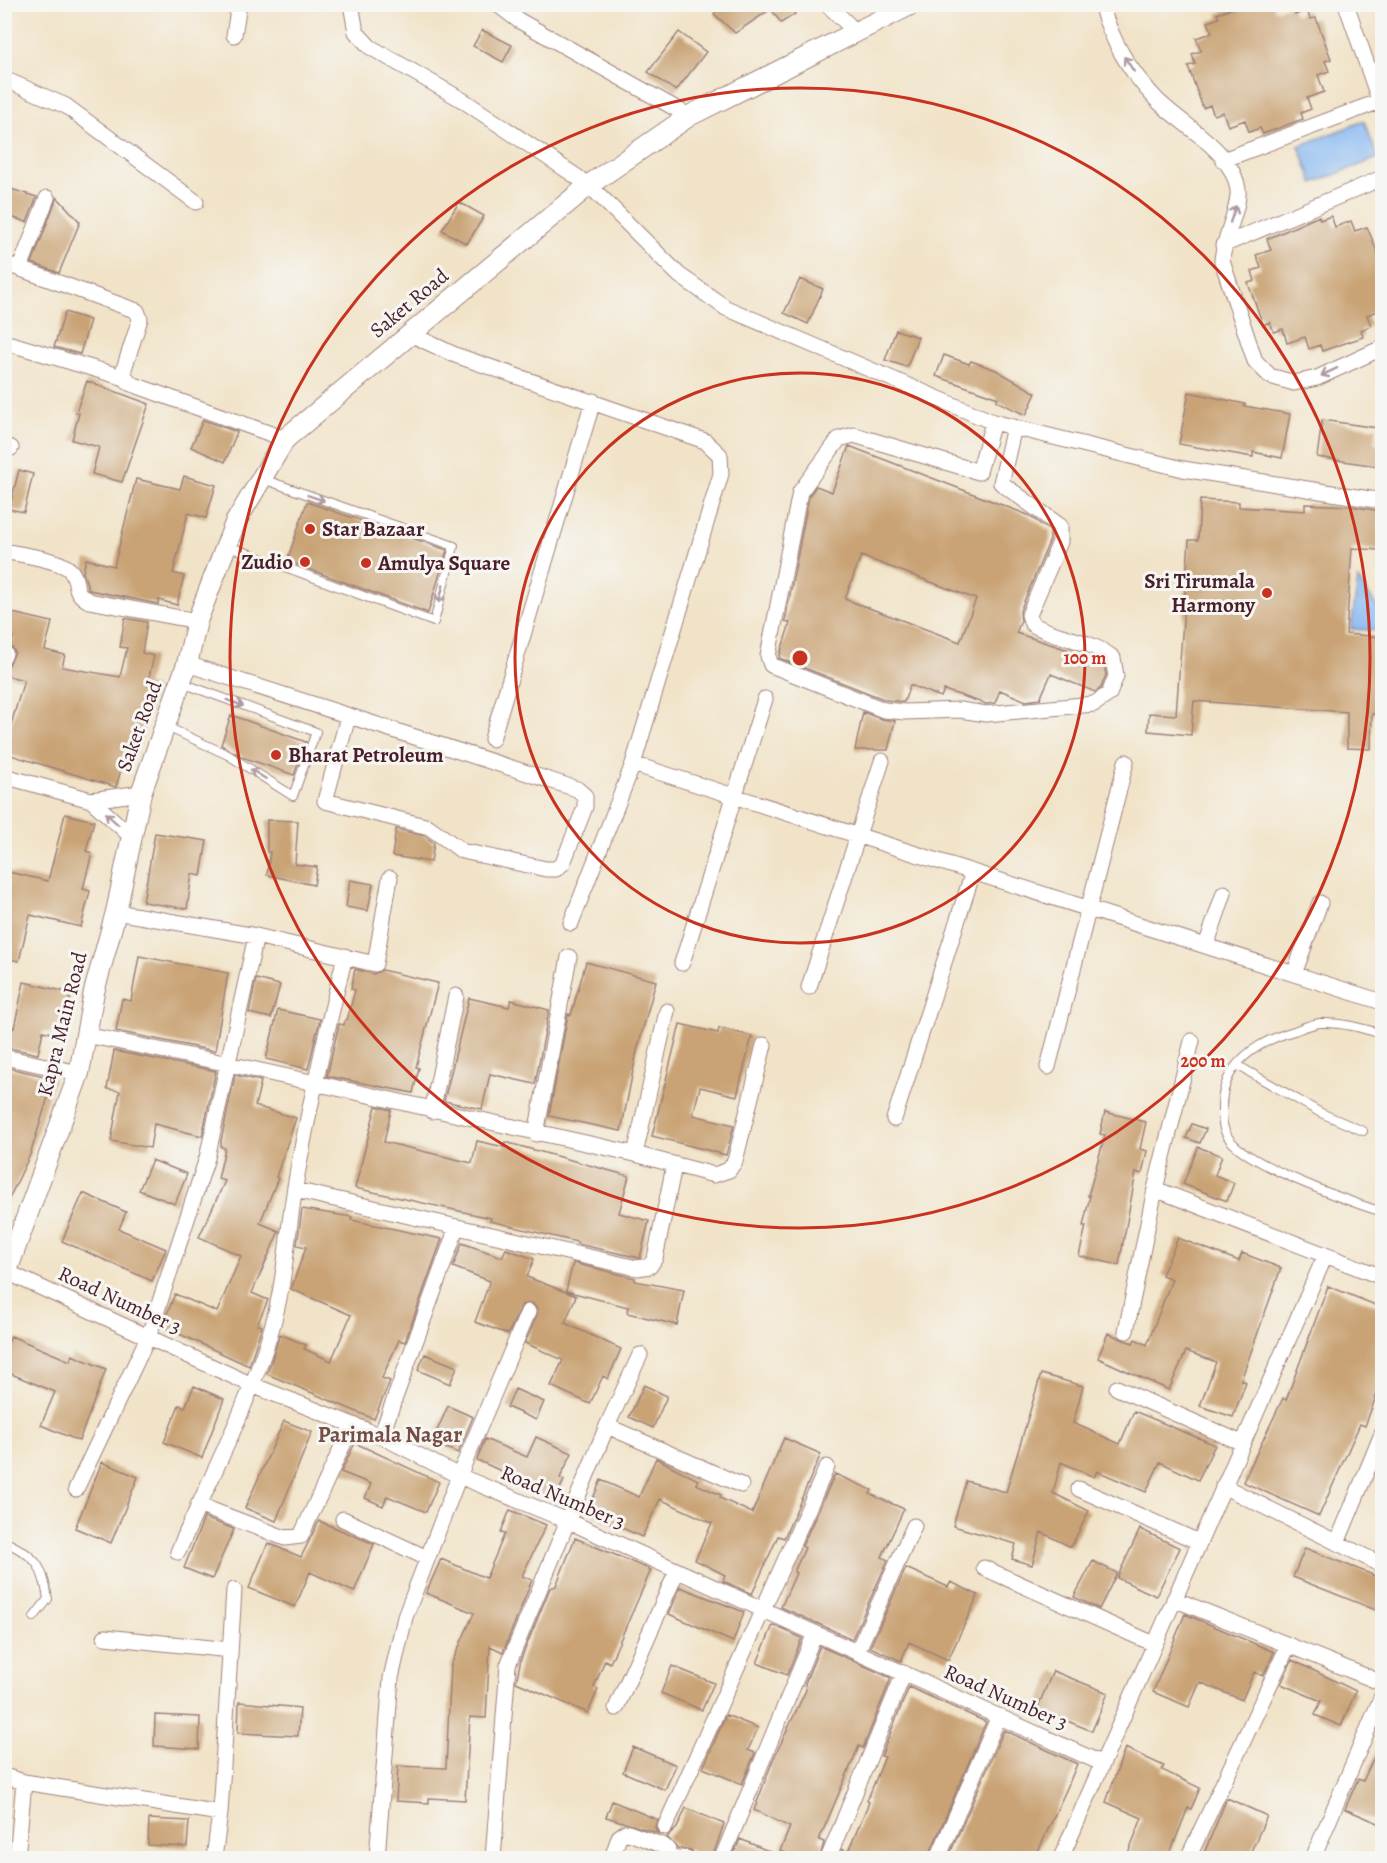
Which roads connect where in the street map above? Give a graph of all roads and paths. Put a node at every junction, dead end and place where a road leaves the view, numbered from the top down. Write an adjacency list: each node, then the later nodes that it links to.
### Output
1 (239, 4): 9 (street)
2 (351, 4): 15 (street)
3 (497, 4): 12 (street)
4 (827, 4): 8 (street)
5 (912, 4): 8 (street, Saket Road)
6 (1101, 4): 13 (street, one-way to 6)
7 (1346, 4): 11 (street)
8 (855, 31): 12 (street, Saket Road)
9 (234, 35)
10 (4, 79): 17 (street)
11 (1381, 105): 13 (street)
12 (689, 116): 15 (street, Saket Road)
13 (1223, 160): 18 (street, one-way to 13)
14 (1383, 178): 18 (street)
15 (589, 185): 21 (street, Saket Road); 26 (street)
16 (46, 198): 20 (street)
17 (195, 202)
18 (1223, 245): 23 (street, one-way to 18)
19 (4, 262): 20 (street)
20 (20, 268): 24 (street)
21 (410, 334): 25 (street); 28 (street, Saket Road)
22 (11, 344): 24 (street)
23 (1383, 348)
24 (125, 378): 28 (street)
25 (593, 401): 40 (street); 43 (street)
26 (993, 422): 27 (street); 29 (street)
27 (1014, 427): 31 (street); 32 (street)
28 (285, 439): 30 (street, Saket Road)
29 (979, 472): 31 (street); 31 (street)
30 (261, 479): 33 (street, Saket Road); 33 (lane, one-way to 33)
31 (1001, 483)
32 (1383, 501)
33 (226, 546): 35 (street, Saket Road)
34 (4, 551): 35 (street)
35 (197, 621): 36 (street, Saket Road)
36 (184, 674): 38 (street); 39 (street, Saket Road); 39 (lane, one-way to 39)
37 (765, 699): 45 (street)
38 (348, 717): 38 (street)
39 (165, 726): 47 (street, Saket Road)
40 (492, 739)
41 (882, 761): 48 (street)
42 (1126, 762): 54 (street)
43 (633, 765): 45 (street); 56 (street)
44 (4, 776): 46 (street)
45 (736, 797): 48 (street); 61 (street)
46 (91, 800): 47 (street); 49 (street, one-way to 46)
47 (140, 802): 49 (street, Kapra Main Road)
48 (857, 835): 50 (street); 63 (street)
49 (133, 838): 55 (street, Kapra Main Road)
50 (973, 872): 54 (street); 78 (street)
51 (390, 878): 59 (street)
52 (1224, 893): 58 (street)
53 (1320, 903): 62 (street)
54 (1089, 910): 58 (street); 74 (street)
55 (116, 912): 57 (street); 68 (street, Kapra Main Road)
56 (571, 923)
57 (256, 936): 59 (street); 72 (street)
58 (1206, 946): 62 (street)
59 (345, 956): 76 (street)
60 (569, 957): 80 (street)
61 (682, 963)
62 (1294, 974): 65 (street)
63 (809, 987)
64 (456, 996): 77 (street)
65 (1383, 1002)
66 (667, 1011): 81 (street)
67 (1383, 1034): 73 (lane)
68 (86, 1035): 72 (street); 75 (street, Kapra Main Road)
69 (1192, 1041): 83 (street)
70 (764, 1045): 82 (street)
71 (4, 1057): 75 (street)
72 (229, 1064): 76 (street); 92 (street)
73 (1236, 1065): 79 (lane); 85 (lane)
74 (1048, 1067)
75 (79, 1073): 88 (street, Kapra Main Road)
76 (313, 1084): 77 (street); 84 (street)
77 (432, 1111): 80 (street)
78 (894, 1119)
79 (1363, 1131)
80 (536, 1134): 81 (street)
81 (635, 1154): 82 (street)
82 (674, 1166): 86 (street)
83 (1155, 1189): 87 (street); 91 (street)
84 (295, 1190): 86 (street); 94 (street)
85 (1383, 1212)
86 (457, 1227): 99 (street)
87 (1325, 1256): 89 (street); 100 (street)
88 (6, 1275): 92 (street, Road Number 3)
89 (1383, 1277)
90 (528, 1312): 102 (street)
91 (1126, 1331)
92 (149, 1335): 94 (street, Road Number 3); 105 (street)
93 (640, 1355): 97 (street)
94 (252, 1385): 96 (street, Road Number 3); 107 (street)
95 (1117, 1388): 100 (street)
96 (352, 1425): 99 (street, Road Number 3); 107 (street)
97 (607, 1426): 103 (street); 109 (street)
98 (1383, 1434): 113 (street)
99 (381, 1436): 102 (street, Road Number 3)
100 (1242, 1443): 104 (street)
101 (827, 1467): 121 (street)
102 (459, 1476): 109 (street, Road Number 3); 115 (street)
103 (741, 1485)
104 (1223, 1486): 112 (street); 113 (street)
105 (76, 1489)
106 (1079, 1489): 112 (street)
107 (198, 1505): 114 (street)
108 (343, 1519): 115 (street)
109 (568, 1521): 118 (street, Road Number 3); 143 (street)
110 (914, 1526): 128 (street)
111 (4, 1541): 122 (lane)
112 (1199, 1542): 120 (street)
113 (1337, 1543): 116 (street)
114 (178, 1552)
115 (427, 1558): 142 (street)
116 (1383, 1565)
117 (984, 1568): 125 (street)
118 (677, 1571): 121 (street, Road Number 3); 132 (street)
119 (234, 1590): 127 (street)
120 (1174, 1599): 125 (street); 126 (street)
121 (764, 1610): 123 (street, Road Number 3); 138 (street)
122 (34, 1617)
123 (815, 1633): 128 (street, Road Number 3); 148 (street)
124 (105, 1637): 127 (street)
125 (1154, 1644): 134 (street)
126 (1288, 1646): 130 (street); 151 (street)
127 (230, 1650): 137 (street)
128 (857, 1652): 129 (street, Road Number 3)
129 (904, 1673): 133 (street, Road Number 3); 139 (street)
130 (1383, 1683)
131 (1383, 1696): 152 (street)
132 (616, 1708)
133 (999, 1716): 134 (street, Road Number 3); 149 (street)
134 (1101, 1763): 150 (street)
135 (4, 1776): 136 (street)
136 (24, 1782): 137 (street); 140 (street)
137 (220, 1813): 141 (street)
138 (665, 1827)
139 (829, 1856)
140 (17, 1858)
141 (214, 1858)
142 (377, 1858)
143 (493, 1858)
144 (612, 1858): 145 (street)
145 (666, 1858)
146 (678, 1858): 147 (street)
147 (686, 1858)
148 (722, 1858)
149 (938, 1858)
150 (1061, 1858)
151 (1188, 1858)
152 (1313, 1858)

